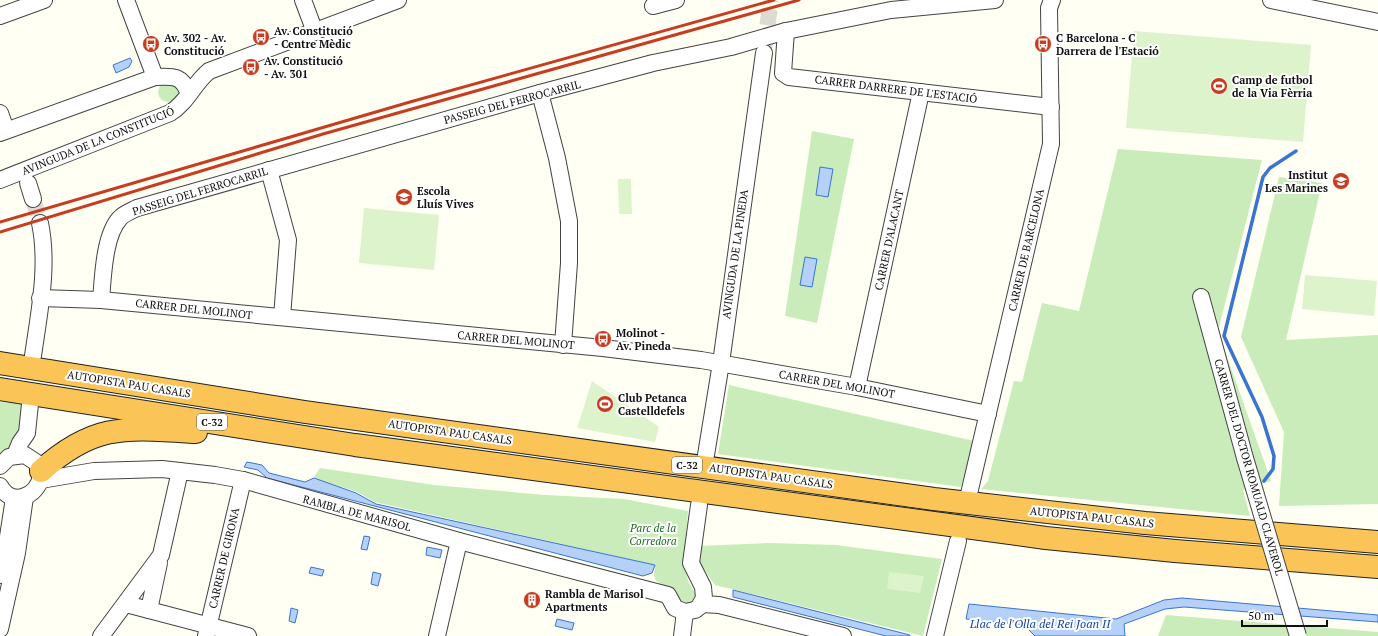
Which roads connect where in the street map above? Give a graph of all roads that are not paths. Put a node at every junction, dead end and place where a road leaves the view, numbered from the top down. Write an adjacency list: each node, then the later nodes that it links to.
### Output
1 (44, 0): 10 (street)
2 (126, 0): 16 (street)
3 (303, 0): 13 (street)
4 (398, 0): 13 (street, AVINGUDA DE LA CONSTITUCIÓ)
5 (676, 0): 9 (street)
6 (995, 0): 12 (street, PASSEIG DEL FERROCARRIL)
7 (1052, 0): 21 (street, CARRER DE BARCELONA)
8 (1271, 0): 11 (street)
9 (653, 6)
10 (0, 16)
11 (1378, 22)
12 (786, 31): 18 (street, CARRER DARRERE DE L'ESTACIÓ); 19 (street, PASSEIG DEL FERROCARRIL)
13 (315, 32): 15 (street, AVINGUDA DE LA CONSTITUCIÓ)
14 (764, 52): 37 (street, AVINGUDA DE LA PINEDA)
15 (209, 71): 17 (street, AVINGUDA DE LA CONSTITUCIÓ); 20 (street, AVINGUDA DE LA CONSTITUCIÓ)
16 (155, 77): 17 (street, AVINGUDA DE LA CONSTITUCIÓ); 23 (street, AVINGUDA DE LA CONSTITUCIÓ)
17 (174, 77): 20 (street)
18 (921, 92): 21 (street, CARRER DARRERE DE L'ESTACIÓ); 38 (street, CARRER D'ALACANT)
19 (540, 93): 25 (street, PASSEIG DEL FERROCARRIL); 34 (street)
20 (189, 94): 24 (street, AVINGUDA DE LA CONSTITUCIÓ)
21 (1051, 107): 41 (street, CARRER DE BARCELONA)
22 (0, 113): 23 (street)
23 (3, 132)
24 (37, 166): 26 (street, AVINGUDA DE LA CONSTITUCIÓ); 27 (street)
25 (269, 170): 32 (street, PASSEIG DEL FERROCARRIL); 33 (street)
26 (6, 178): 27 (street)
27 (28, 183): 28 (street)
28 (33, 199)
29 (40, 223): 30 (street)
30 (40, 298): 32 (street, CARRER DEL MOLINOT); 35 (street)
31 (1201, 298): 70 (street, CARRER DEL DOCTOR ROMUALD CLAVEROL, bridge)
32 (101, 300): 33 (street, CARRER DEL MOLINOT)
33 (282, 317): 34 (street, CARRER DEL MOLINOT)
34 (562, 345): 37 (street, CARRER DEL MOLINOT)
35 (33, 356)
36 (0, 363): 54 (highway, AUTOPISTA PAU CASALS / C-32)
37 (721, 363): 38 (street, CARRER DEL MOLINOT); 43 (street, AVINGUDA DE LA PINEDA)
38 (857, 387): 41 (street, CARRER DEL MOLINOT)
39 (0, 389): 42 (highway, C-32)
40 (30, 404): 45 (street)
41 (988, 414): 50 (street, CARRER DE BARCELONA)
42 (424, 454): 45 (highway); 56 (highway, C-32)
43 (706, 455)
44 (0, 466): 45 (street)
45 (32, 466): 46 (street, RAMBLA DE MARISOL); 49 (street)
46 (180, 471): 47 (street, RAMBLA DE MARISOL); 55 (street)
47 (243, 480): 52 (street, RAMBLA DE MARISOL); 63 (street, CARRER DE GIRONA)
48 (0, 486): 49 (street)
49 (19, 497): 57 (street); 62 (street)
50 (968, 498)
51 (699, 505): 59 (street)
52 (459, 541): 61 (street, RAMBLA DE MARISOL); 66 (street)
53 (958, 541): 69 (street)
54 (1378, 542)
55 (161, 555): 58 (street); 60 (street)
56 (1378, 567)
57 (0, 582)
58 (126, 604): 60 (street); 64 (street)
59 (702, 604): 61 (street); 68 (street)
60 (149, 610): 63 (street)
61 (685, 612): 67 (street)
62 (0, 629)
63 (207, 631): 65 (street)
64 (101, 636)
65 (248, 636)
66 (437, 636)
67 (682, 636)
68 (843, 636)
69 (935, 636)
70 (1298, 636)

